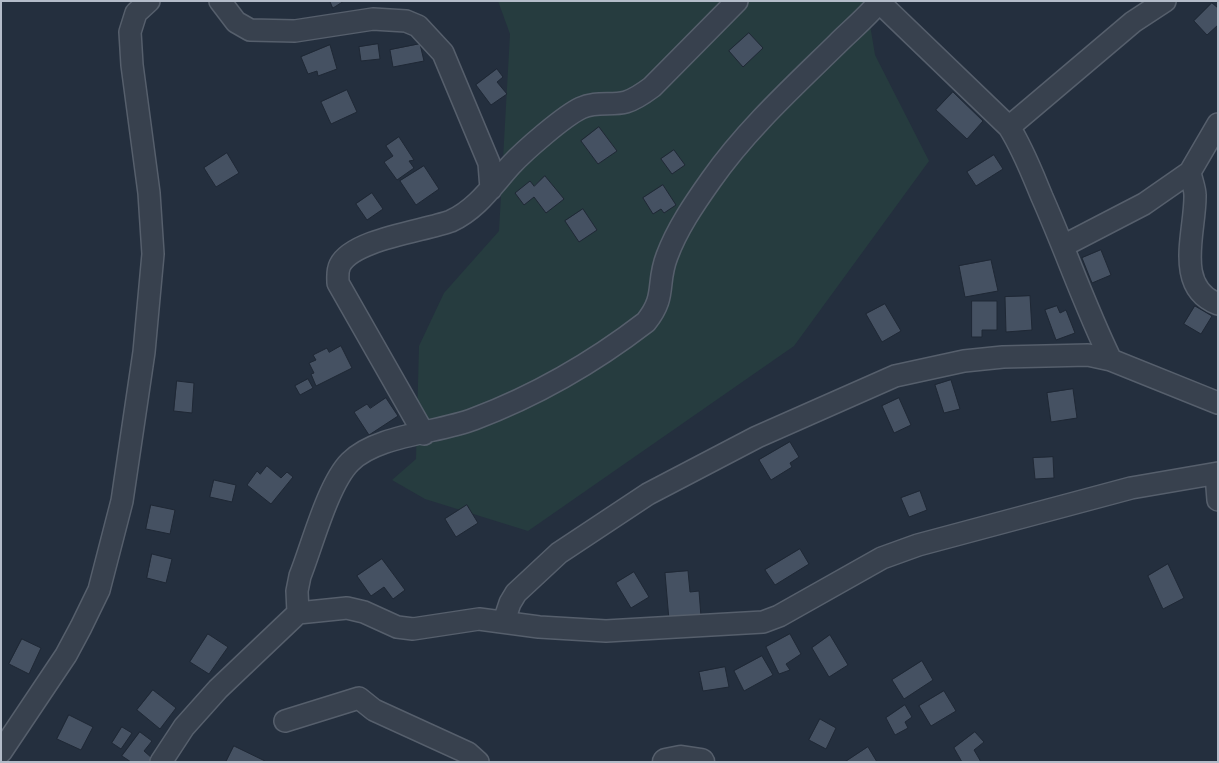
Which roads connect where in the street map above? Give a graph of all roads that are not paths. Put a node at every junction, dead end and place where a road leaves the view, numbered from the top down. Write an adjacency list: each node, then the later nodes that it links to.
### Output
1 (149, 1): 20 (street)
2 (220, 1): 9 (street)
3 (737, 1): 9 (street)
4 (1165, 1): 7 (street)
5 (879, 2): 7 (street); 14 (street)
6 (1218, 124): 8 (street)
7 (1009, 127): 10 (street)
8 (1190, 172): 10 (street); 11 (street)
9 (491, 189): 14 (street)
10 (1064, 246): 12 (street)
11 (1218, 304)
12 (1111, 360): 13 (street); 18 (street)
13 (1218, 403)
14 (424, 434): 17 (street)
15 (1217, 474): 16 (street); 18 (street)
16 (1218, 500)
17 (298, 613): 18 (street); 21 (street)
18 (504, 621)
19 (285, 720): 22 (street)
20 (1, 752)
21 (161, 762)
22 (478, 762)
23 (666, 762): 24 (street)
24 (701, 762)

